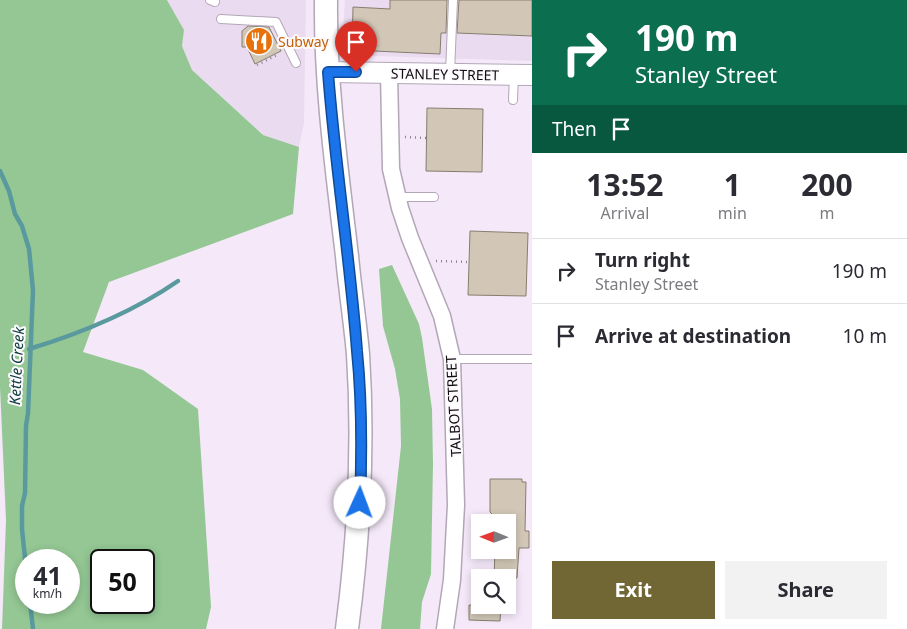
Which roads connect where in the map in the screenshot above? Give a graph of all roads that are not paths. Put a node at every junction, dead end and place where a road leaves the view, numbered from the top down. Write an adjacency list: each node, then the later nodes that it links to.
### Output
1 (326, 0): 5 (main road)
2 (453, 0): 7 (lane)
3 (221, 19): 4 (lane)
4 (296, 63)
5 (328, 72): 6 (street, STANLEY STREET); 14 (main road)
6 (389, 73): 7 (street, STANLEY STREET); 10 (street, TALBOT STREET)
7 (450, 74): 8 (street, STANLEY STREET)
8 (523, 75): 9 (lane)
9 (513, 100)
10 (397, 197): 11 (lane); 12 (street, TALBOT STREET)
11 (434, 197)
12 (452, 359): 13 (lane); 15 (street, TALBOT STREET)
13 (532, 359)
14 (347, 629)
15 (445, 629)

